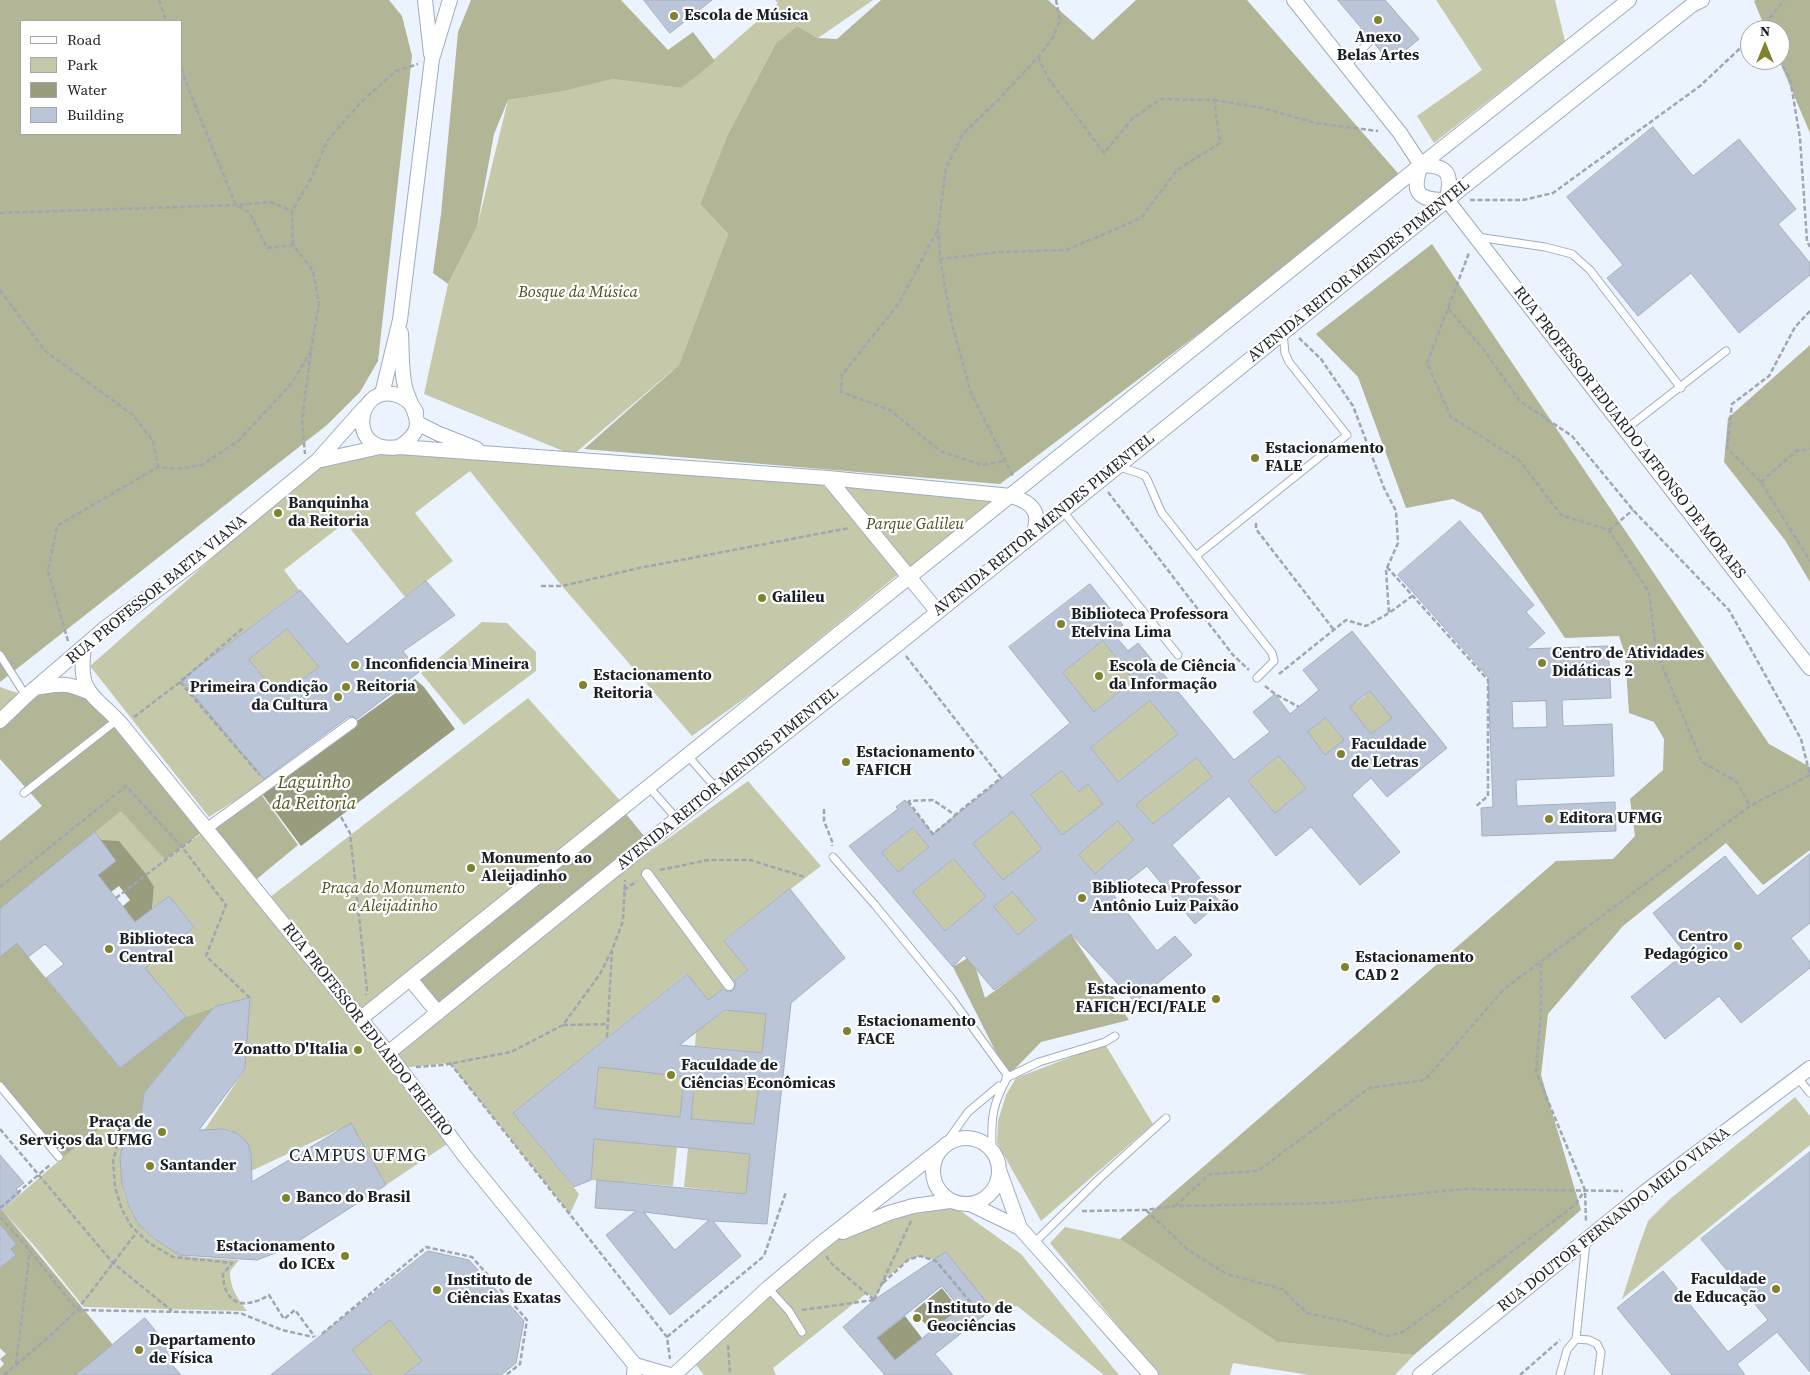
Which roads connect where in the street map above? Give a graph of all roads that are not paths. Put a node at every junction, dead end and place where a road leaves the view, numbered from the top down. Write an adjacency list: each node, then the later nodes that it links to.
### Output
1 (425, 0): 7 (street)
2 (450, 0): 7 (street)
3 (1294, 0): 8 (street)
4 (1629, 0): 9 (street)
5 (1695, 2): 10 (street, AVENIDA REITOR MENDES PIMENTEL)
6 (1369, 42): 8 (lane)
7 (432, 59): 12 (street)
8 (1347, 65): 9 (street)
9 (1422, 165): 10 (street); 10 (street); 26 (street)
10 (1447, 200): 11 (street, RUA PROFESSOR EDUARDO AFFONSO DE MORAES); 13 (street, AVENIDA REITOR MENDES PIMENTEL)
11 (1476, 237): 15 (lane); 19 (street, RUA PROFESSOR EDUARDO AFFONSO DE MORAES)
12 (400, 320): 16 (street); 18 (street)
13 (1286, 331): 24 (street, AVENIDA REITOR MENDES PIMENTEL); 29 (lane)
14 (1726, 351): 15 (lane)
15 (1681, 388): 19 (lane)
16 (382, 394): 17 (street, RUA PROFESSOR BAETA VIANA); 18 (street)
17 (366, 405): 20 (street); 23 (street, RUA PROFESSOR BAETA VIANA)
18 (416, 418): 21 (street); 22 (street)
19 (1626, 430): 35 (street, RUA PROFESSOR EDUARDO AFFONSO DE MORAES)
20 (380, 448): 21 (street, RUA PROFESSOR BAETA VIANA); 23 (street, RUA PROFESSOR BAETA VIANA)
21 (399, 448): 22 (street, RUA PROFESSOR BAETA VIANA)
22 (494, 454): 25 (street)
23 (311, 465): 32 (street, RUA PROFESSOR BAETA VIANA)
24 (1117, 466): 27 (street, AVENIDA REITOR MENDES PIMENTEL); 29 (lane)
25 (828, 478): 26 (street); 30 (street)
26 (1016, 492): 28 (street); 30 (street)
27 (1062, 510): 28 (street, AVENIDA REITOR MENDES PIMENTEL); 33 (lane)
28 (1033, 534): 31 (street, AVENIDA REITOR MENDES PIMENTEL)
29 (1196, 556): 36 (lane)
30 (909, 578): 31 (street); 42 (street)
31 (937, 612): 44 (street, AVENIDA REITOR MENDES PIMENTEL)
32 (84, 647): 37 (street, RUA PROFESSOR BAETA VIANA); 38 (street)
33 (1178, 655)
34 (0, 656): 37 (lane)
35 (1810, 668)
36 (1257, 678)
37 (30, 692): 38 (street, RUA PROFESSOR EDUARDO FRIEIRO); 39 (street, RUA PROFESSOR BAETA VIANA)
38 (88, 692): 41 (street, RUA PROFESSOR EDUARDO FRIEIRO)
39 (0, 721)
40 (352, 722): 47 (street)
41 (120, 723): 45 (lane); 47 (street, RUA PROFESSOR EDUARDO FRIEIRO)
42 (688, 756): 43 (street); 44 (lane)
43 (649, 787): 46 (lane); 50 (street)
44 (716, 788): 46 (street, AVENIDA REITOR MENDES PIMENTEL)
45 (24, 793)
46 (677, 819): 52 (street, AVENIDA REITOR MENDES PIMENTEL)
47 (206, 829): 53 (street, RUA PROFESSOR EDUARDO FRIEIRO)
48 (833, 857): 57 (lane)
49 (647, 874): 51 (street)
50 (410, 979): 52 (street); 53 (street)
51 (729, 984)
52 (438, 1013): 55 (street, AVENIDA REITOR MENDES PIMENTEL)
53 (360, 1019): 55 (street, RUA PROFESSOR EDUARDO FRIEIRO)
54 (1115, 1036): 57 (lane)
55 (388, 1053): 75 (street, RUA PROFESSOR EDUARDO FRIEIRO)
56 (1810, 1068): 58 (street, RUA DOUTOR FERNANDO MELO VIANA)
57 (1008, 1076): 62 (lane); 63 (lane)
58 (1798, 1078): 60 (lane); 69 (street, RUA DOUTOR FERNANDO MELO VIANA)
59 (0, 1086): 64 (lane)
60 (1810, 1093)
61 (1166, 1118): 71 (lane)
62 (943, 1146): 63 (street); 66 (street); 70 (street)
63 (992, 1150): 65 (street)
64 (59, 1157)
65 (1000, 1170): 67 (street); 68 (street)
66 (950, 1201): 67 (street); 70 (street)
67 (970, 1204): 68 (street)
68 (1020, 1228): 71 (street)
69 (1586, 1239): 74 (lane); 78 (street, RUA DOUTOR FERNANDO MELO VIANA)
70 (824, 1242): 72 (street)
71 (1034, 1243): 77 (street)
72 (768, 1288): 73 (lane); 76 (street)
73 (802, 1332)
74 (1576, 1339): 79 (lane); 80 (lane)
75 (634, 1370): 76 (street)
76 (672, 1372)
77 (1151, 1375)
78 (1420, 1375)
79 (1560, 1375)
80 (1598, 1375)

